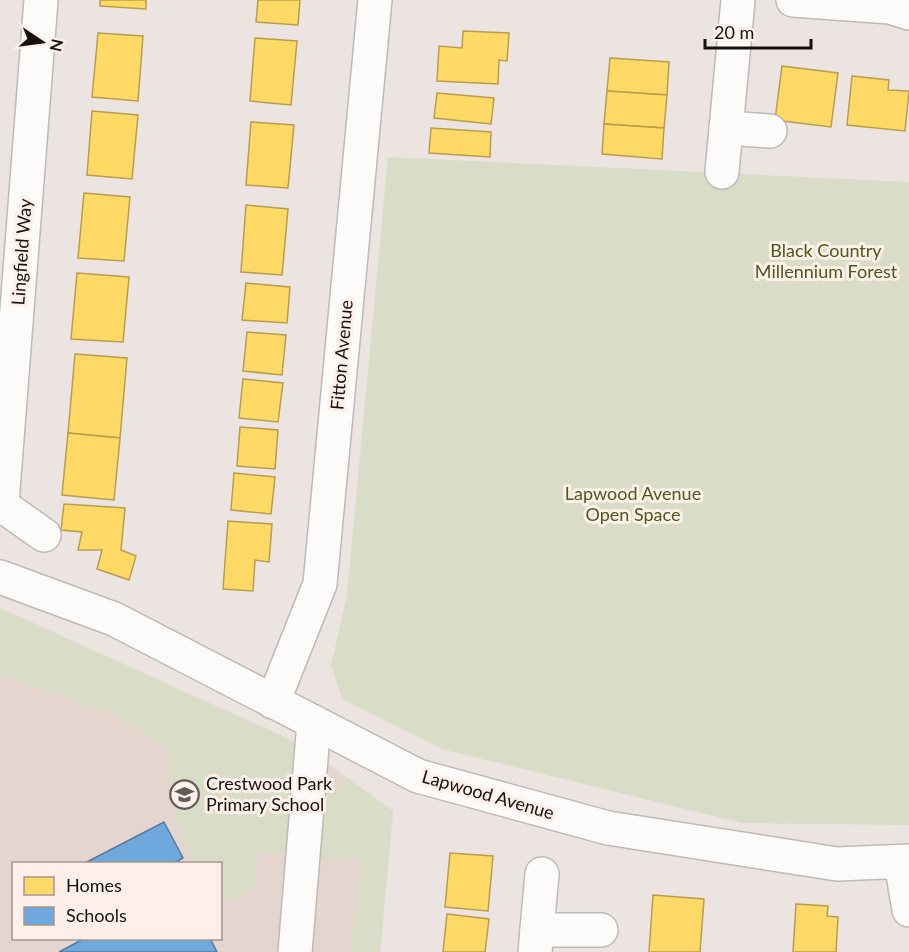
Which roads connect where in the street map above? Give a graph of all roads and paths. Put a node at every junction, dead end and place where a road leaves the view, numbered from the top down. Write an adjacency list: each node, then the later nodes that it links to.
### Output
1 (41, 0): 9 (street, Lingfield Way)
2 (375, 0): 12 (street, Fitton Avenue)
3 (738, 0): 6 (street)
4 (793, 0): 5 (street)
5 (909, 13)
6 (726, 128): 7 (street); 8 (street)
7 (770, 131)
8 (722, 172)
9 (1, 503): 10 (street, Lingfield Way)
10 (44, 534)
11 (0, 577): 12 (street, Lapwood Avenue)
12 (273, 702): 13 (street, Lapwood Avenue)
13 (314, 722): 14 (street, Lapwood Avenue); 19 (street)
14 (905, 862): 16 (street)
15 (542, 874): 18 (street)
16 (909, 910)
17 (601, 930): 18 (street)
18 (536, 941)
19 (295, 952)

